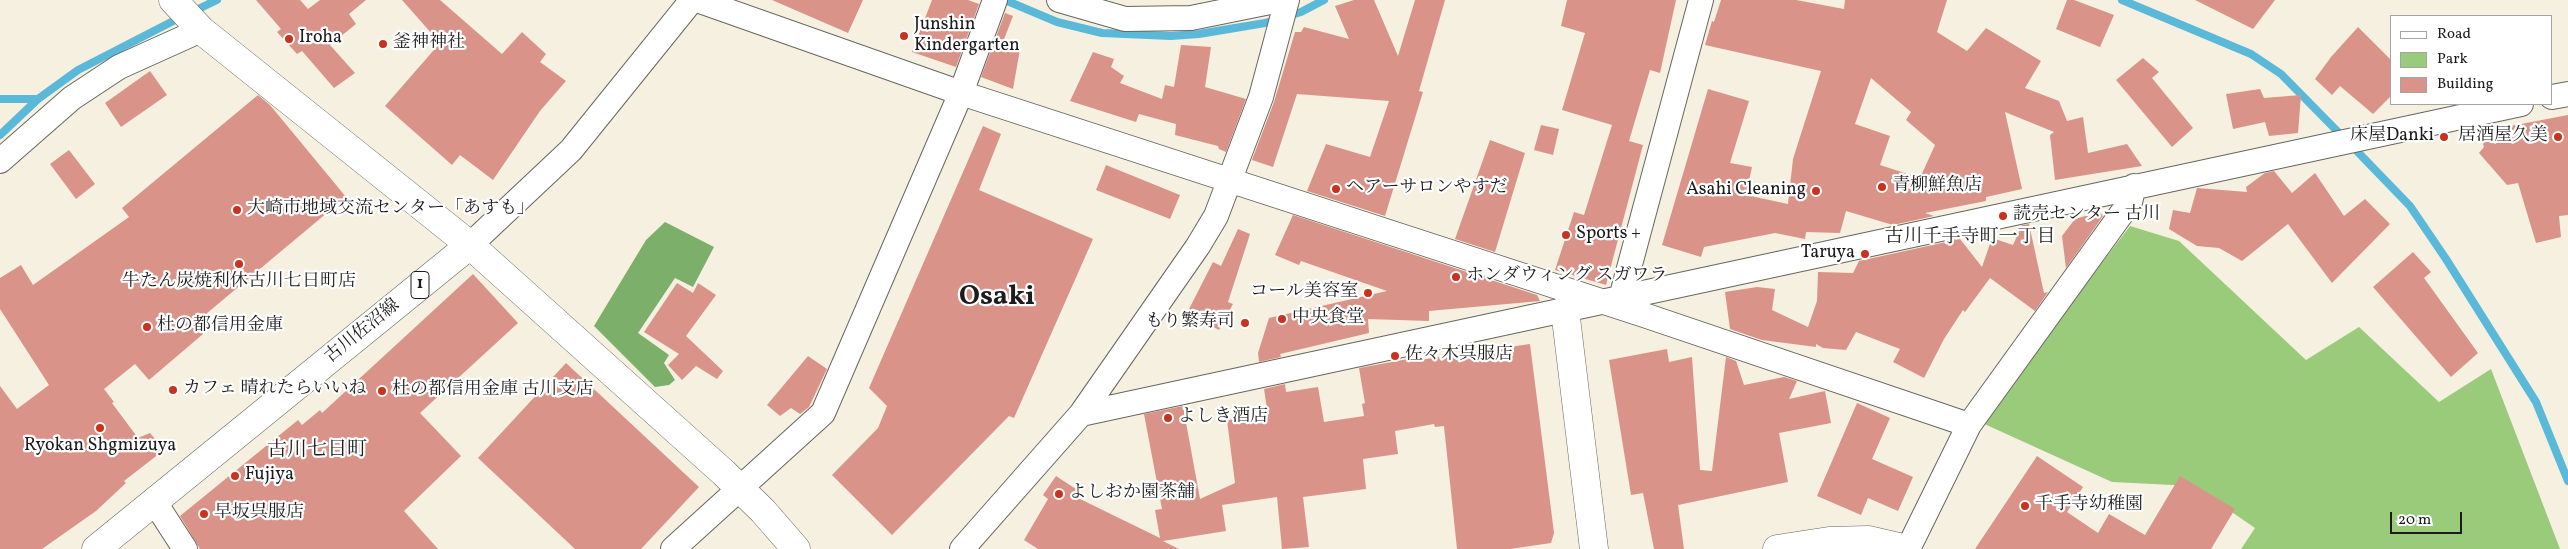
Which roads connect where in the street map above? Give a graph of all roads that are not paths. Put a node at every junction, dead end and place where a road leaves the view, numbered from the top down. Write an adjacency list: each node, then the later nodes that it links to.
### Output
1 (692, 0): 15 (street)
2 (697, 0): 8 (street)
3 (1060, 0): 6 (street)
4 (1701, 0): 16 (street)
5 (994, 4): 8 (street)
6 (1283, 9): 13 (street)
7 (186, 15): 12 (street); 15 (main road)
8 (961, 93): 13 (street); 20 (street)
9 (2568, 94): 10 (street)
10 (2553, 97)
11 (2516, 105): 14 (street)
12 (4, 145)
13 (1231, 179): 16 (street); 18 (street)
14 (2134, 186): 16 (street); 19 (street)
15 (470, 245): 20 (main road); 21 (main road, 古川佐沼線 / 1)
16 (1612, 300): 17 (street); 19 (street)
17 (1565, 310): 18 (street); 27 (main road)
18 (1081, 414): 22 (street)
19 (1969, 425): 29 (street)
20 (739, 487): 25 (street); 26 (main road)
21 (154, 501): 23 (main road, 古川佐沼線 / 1); 24 (street)
22 (972, 547)
23 (96, 549)
24 (185, 549)
25 (673, 549)
26 (796, 549)
27 (1594, 549)
28 (1778, 549): 29 (main road)
29 (1908, 549)

